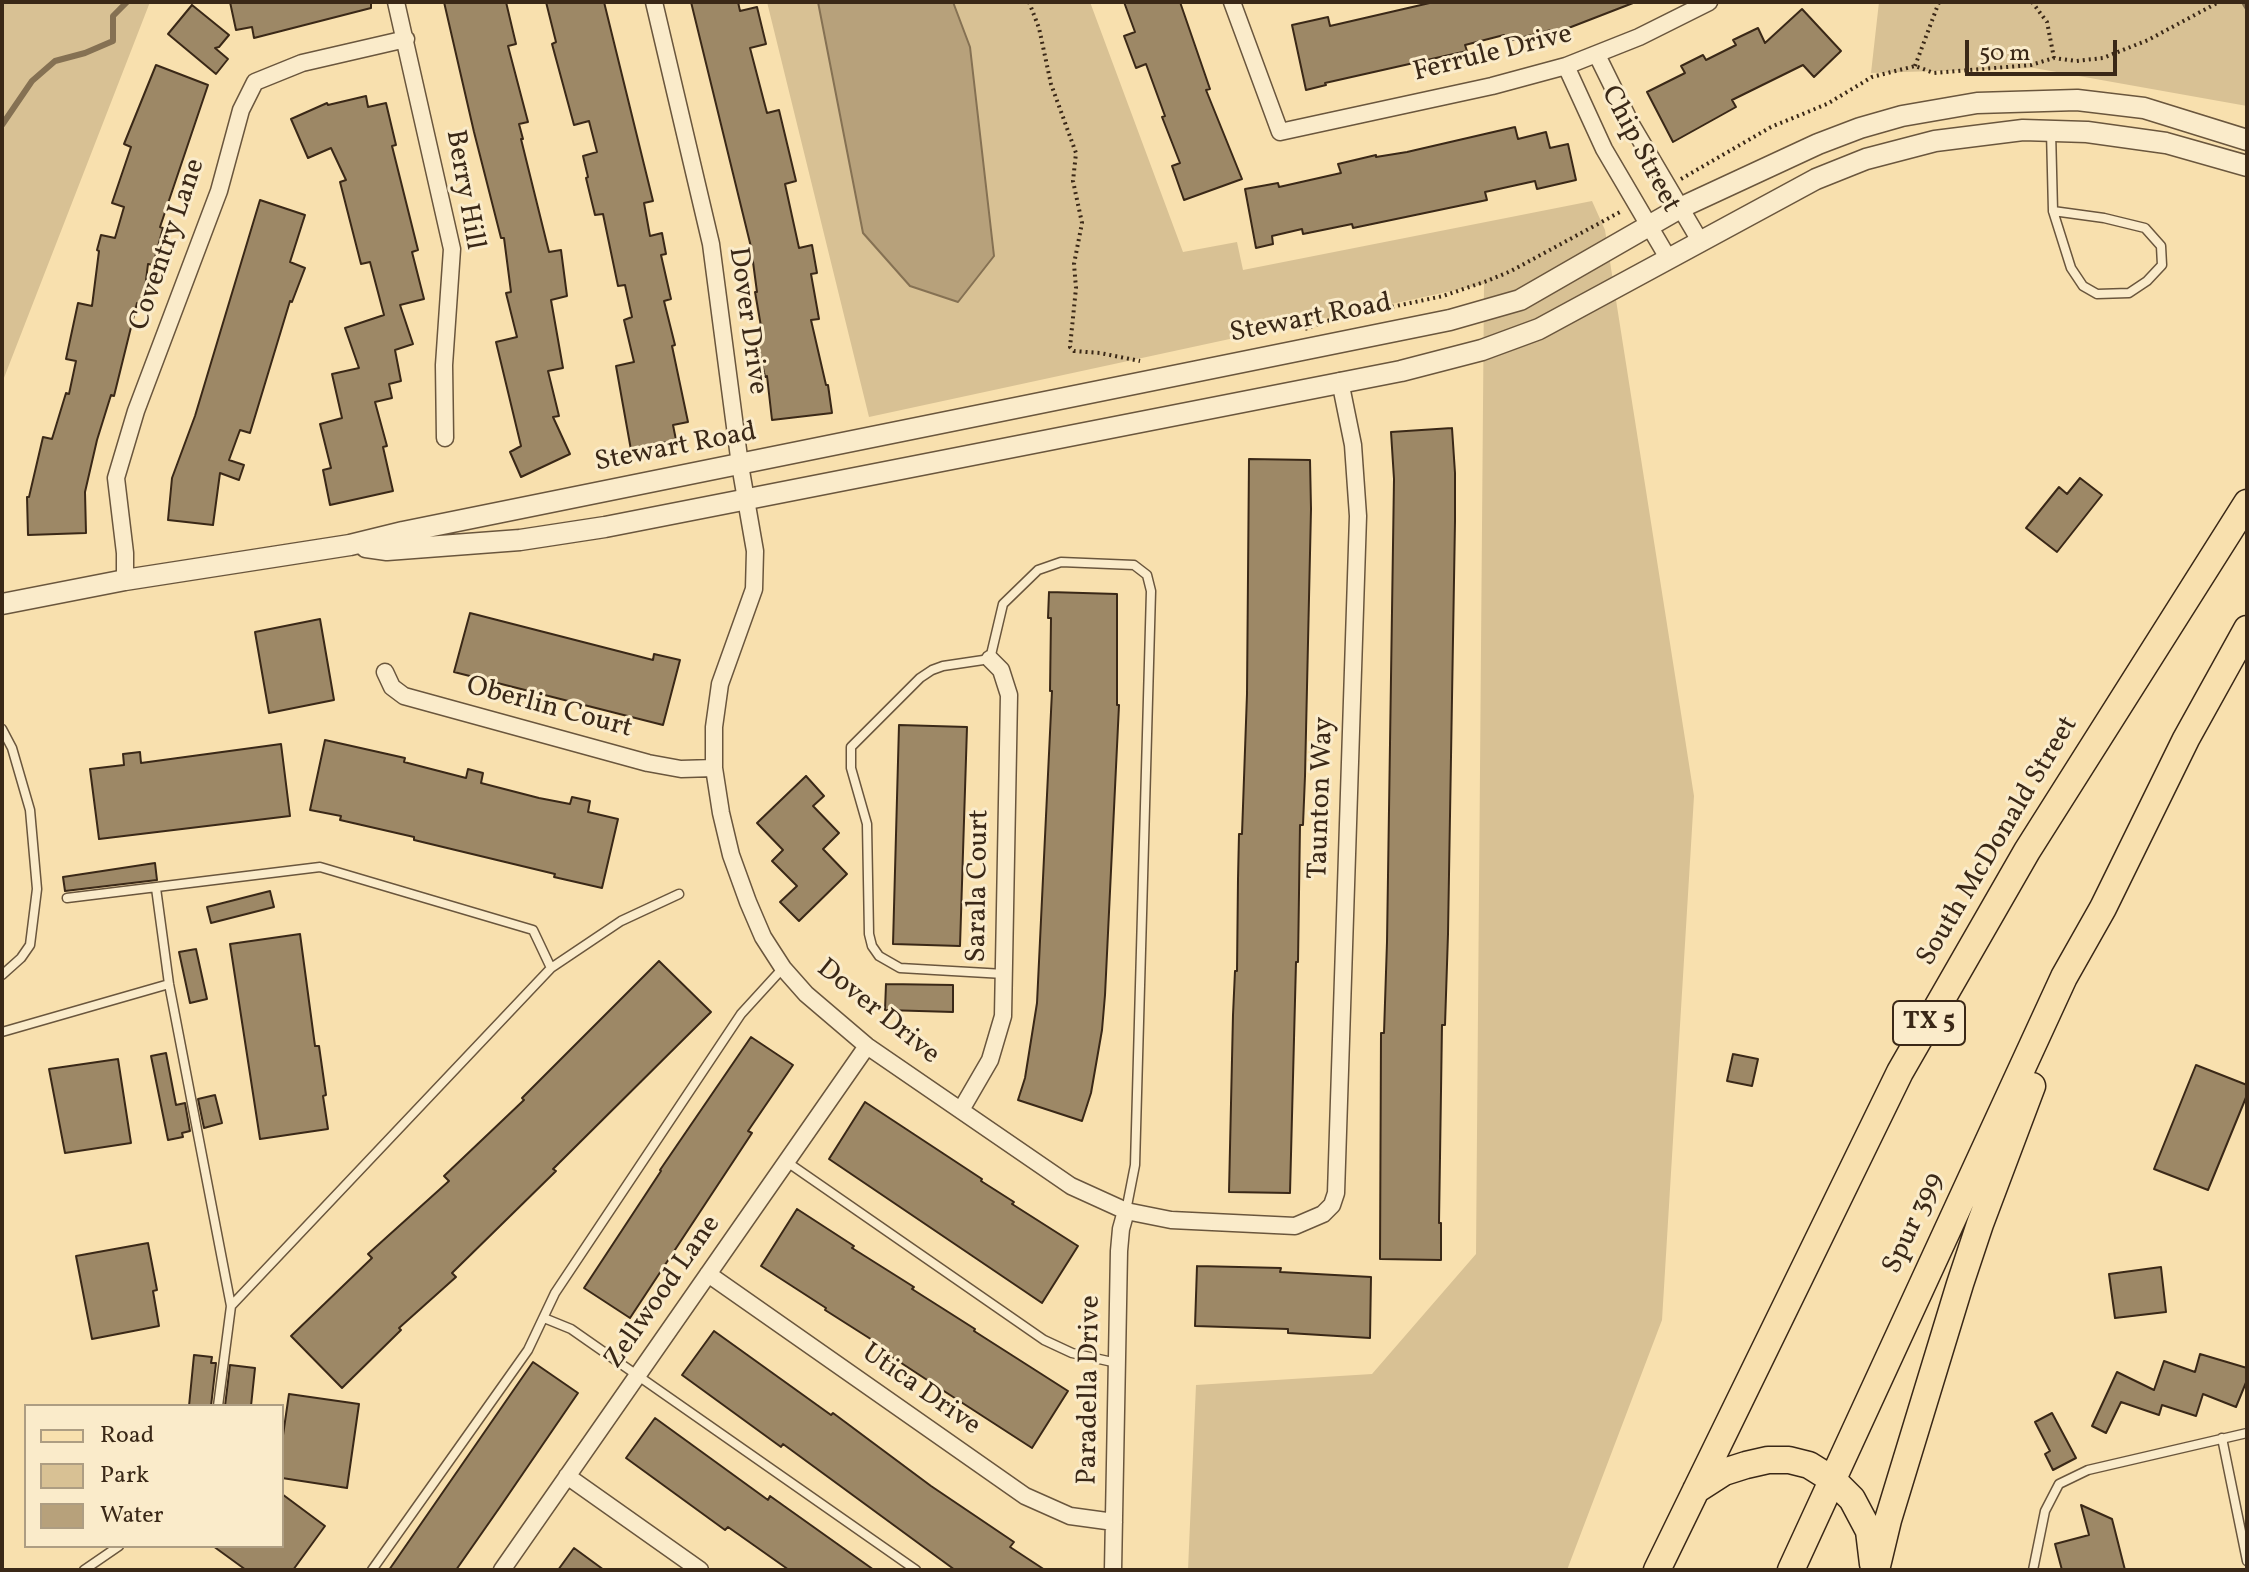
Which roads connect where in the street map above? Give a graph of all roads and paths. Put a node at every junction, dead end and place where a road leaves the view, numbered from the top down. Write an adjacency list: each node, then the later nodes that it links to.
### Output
1 (396, 2): 9 (street, Berry Hill)
2 (654, 2): 28 (street, Dover Drive)
3 (1029, 2): 25 (path)
4 (1232, 2): 12 (street, Ferrule Drive)
5 (1709, 2): 10 (street, Ferrule Drive)
6 (1939, 2): 13 (path)
7 (2032, 2): 11 (path)
8 (2219, 2): 11 (path)
9 (406, 39): 27 (street, Berry Hill); 32 (street, Coventry Lane)
10 (1597, 55): 12 (street, Ferrule Drive); 18 (street, Chip Street)
11 (2054, 58): 13 (path)
12 (1566, 66): 21 (street, Chip Street)
13 (1915, 66): 17 (path)
14 (2051, 130): 16 (street, Stewart Road); 19 (lane); 22 (street, Stewart Road)
15 (2247, 140): 18 (street, Stewart Road)
16 (2247, 166)
17 (1674, 183)
18 (1680, 208): 21 (street, Stewart Road); 22 (street, Chip Street)
19 (2053, 211): 19 (lane)
20 (1619, 213): 24 (path)
21 (1648, 225): 23 (street, Chip Street); 28 (street, Stewart Road)
22 (1700, 241): 23 (street, Stewart Road)
23 (1668, 258): 26 (street, Stewart Road)
24 (1302, 330)
25 (1148, 363)
26 (1340, 381): 29 (street, Stewart Road); 53 (street, Taunton Way)
27 (445, 438)
28 (740, 465): 29 (street, Dover Drive); 31 (street, Stewart Road)
29 (747, 498): 31 (street, Stewart Road); 38 (street, Dover Drive)
30 (2247, 503): 64 (main road, South McDonald Street / TX 5)
31 (350, 545): 32 (street, Stewart Road)
32 (125, 580): 33 (street, Stewart Road)
33 (2, 604)
34 (2247, 629): 42 (main road)
35 (990, 659): 45 (street, Sarala Court); 45 (lane); 52 (lane)
36 (385, 672): 38 (street, Oberlin Court)
37 (2, 729): 46 (lane)
38 (714, 768): 44 (street, Dover Drive)
39 (156, 888): 41 (lane); 43 (lane); 47 (lane)
40 (679, 894): 43 (lane)
41 (67, 898)
42 (2103, 908): 63 (main road, Spur 399); 76 (main road)
43 (551, 968): 55 (lane)
44 (783, 968): 49 (street, Dover Drive); 56 (lane)
45 (1004, 974): 50 (street, Sarala Court)
46 (2, 975)
47 (169, 984): 48 (lane); 55 (lane)
48 (2, 1032)
49 (867, 1046): 50 (street, Dover Drive); 51 (street, Zellwood Lane)
50 (961, 1110): 52 (street, Dover Drive)
51 (787, 1162): 54 (street, Zellwood Lane); 57 (lane)
52 (1126, 1211): 53 (street, Dover Drive); 57 (street, Paradella Drive)
53 (1323, 1214)
54 (708, 1274): 58 (street, Zellwood Lane); 65 (street, Utica Drive)
55 (231, 1306): 59 (lane)
56 (544, 1318): 58 (lane); 69 (lane)
57 (1118, 1363): 65 (street, Paradella Drive)
58 (637, 1376): 62 (street, Zellwood Lane); 72 (lane)
59 (218, 1404)
60 (2247, 1433): 61 (lane)
61 (2222, 1438): 67 (lane); 77 (lane)
62 (567, 1476): 70 (street, Zellwood Lane); 71 (street)
63 (1833, 1480): 64 (main road); 75 (main road, Spur 399); 76 (main road)
64 (1696, 1490): 74 (main road, South McDonald Street / TX 5)
65 (1114, 1522): 73 (street, Paradella Drive)
66 (116, 1548): 68 (lane)
67 (2247, 1561)
68 (84, 1570)
69 (372, 1570)
70 (502, 1570)
71 (700, 1570)
72 (916, 1570)
73 (1113, 1570)
74 (1657, 1570)
75 (1791, 1570)
76 (1875, 1570)
77 (2033, 1570)

